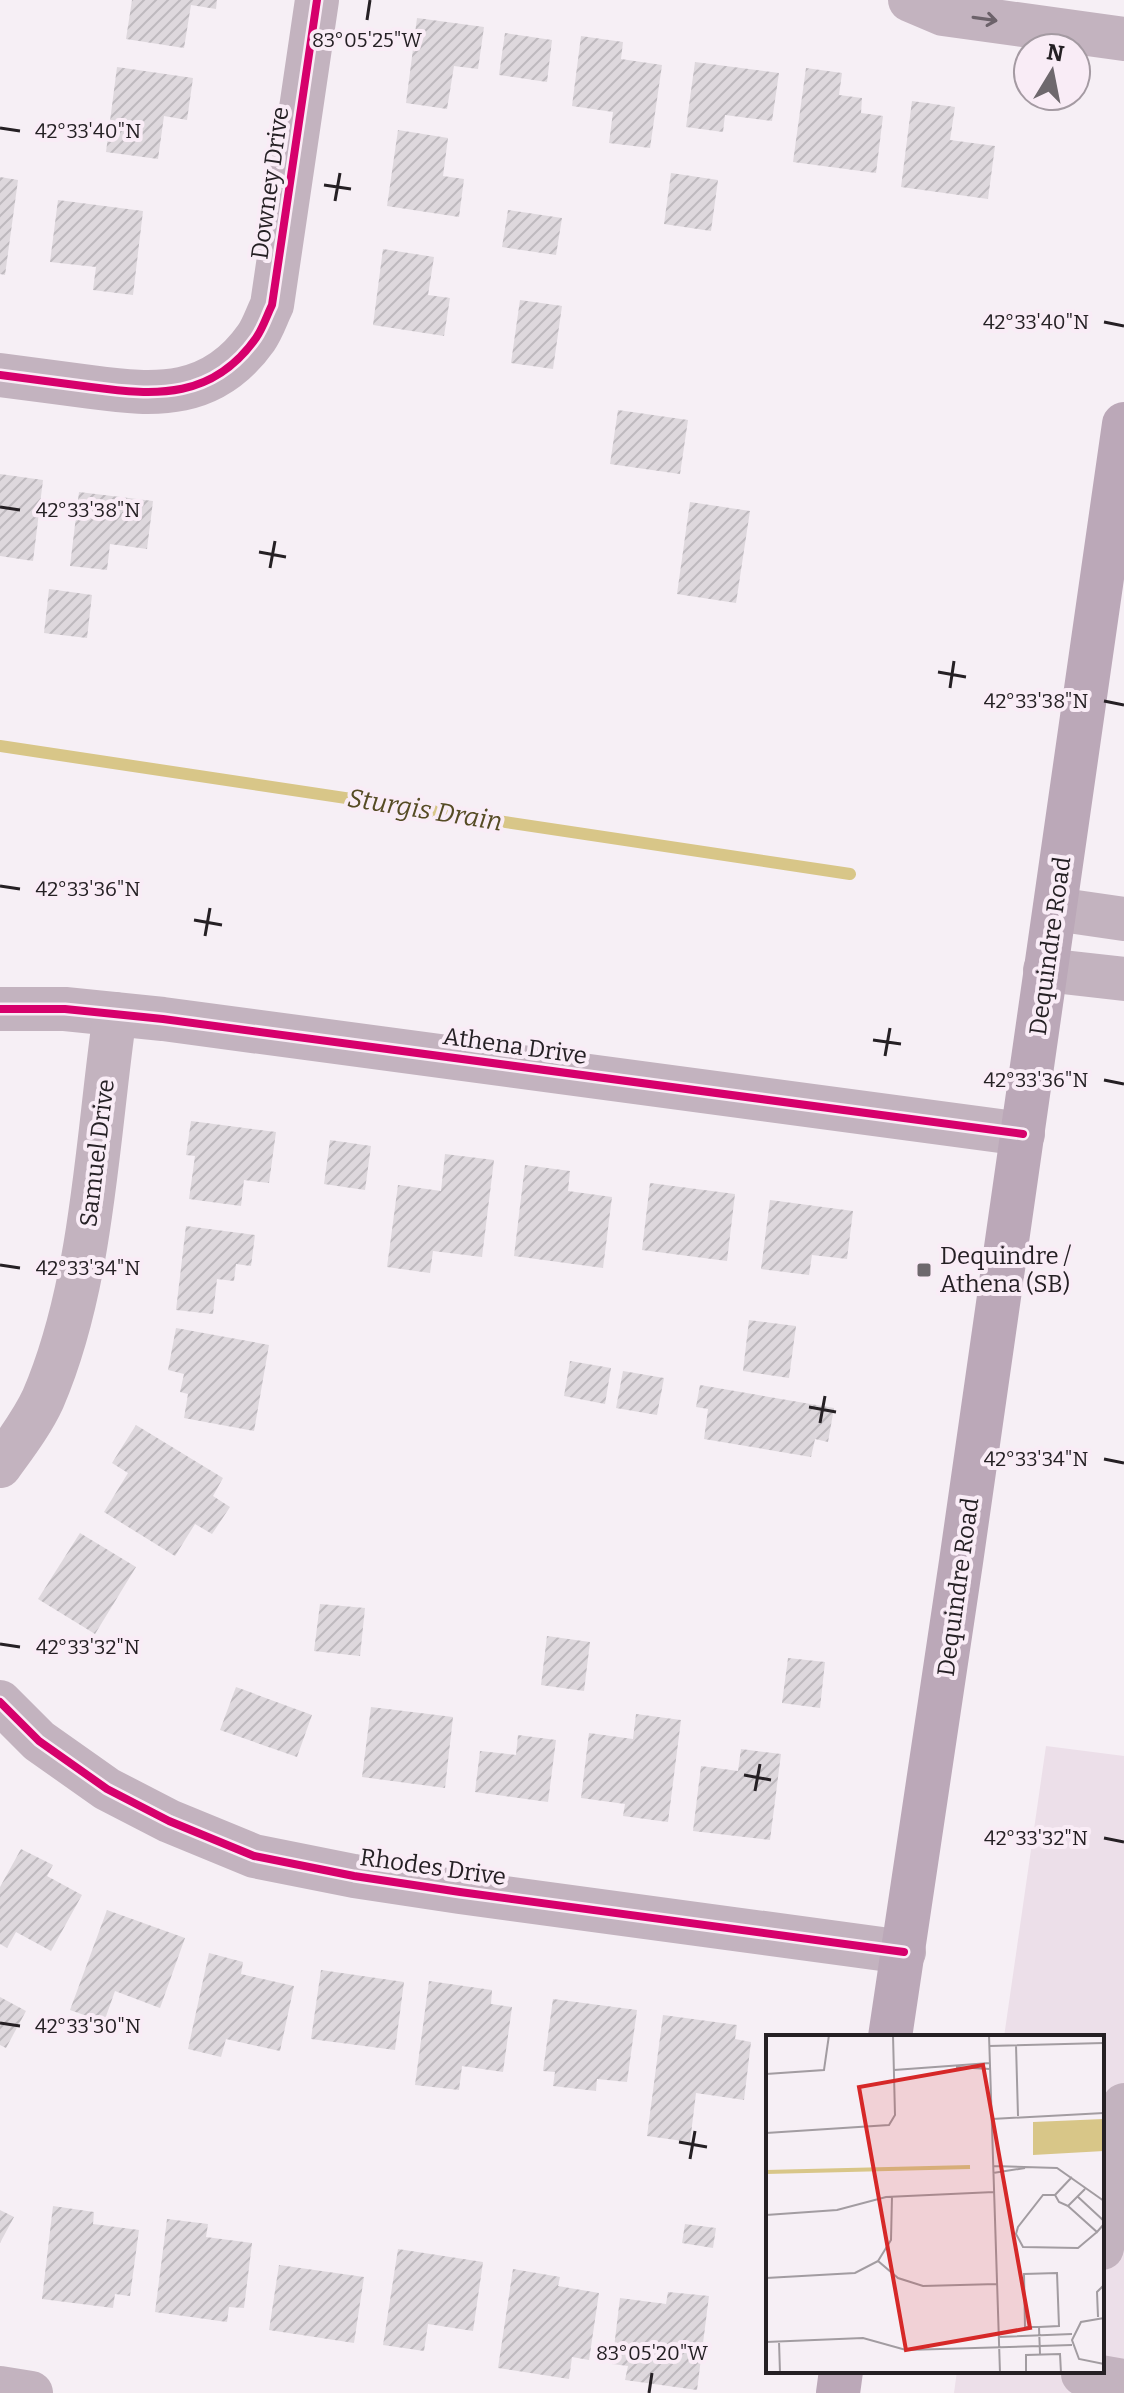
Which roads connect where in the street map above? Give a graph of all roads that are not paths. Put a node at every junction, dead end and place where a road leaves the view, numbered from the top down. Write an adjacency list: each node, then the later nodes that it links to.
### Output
1 (317, 0): 4 (street, Downey Drive)
2 (910, 0): 3 (street, one-way to 3)
3 (1124, 39)
4 (0, 375)
5 (1124, 424): 6 (main road, Dequindre Road)
6 (1119, 493): 7 (main road, Dequindre Road)
7 (1055, 909): 8 (street); 9 (main road, Dequindre Road)
8 (1124, 919)
9 (1045, 970): 10 (street); 13 (main road, Dequindre Road)
10 (1124, 979)
11 (0, 1009): 12 (street, Athena Drive)
12 (115, 1014): 13 (street, Athena Drive); 14 (street, Samuel Drive)
13 (1023, 1134): 16 (main road, Dequindre Road)
14 (0, 1466)
15 (0, 1702): 16 (street, Rhodes Drive)
16 (904, 1952): 17 (main road, Dequindre Road)
17 (890, 2035)
18 (1124, 2105): 19 (street)
19 (1104, 2235)
20 (841, 2373): 25 (main road)
21 (1083, 2373): 22 (street)
22 (1124, 2381)
23 (0, 2388): 24 (street)
24 (31, 2393)
25 (838, 2393)

